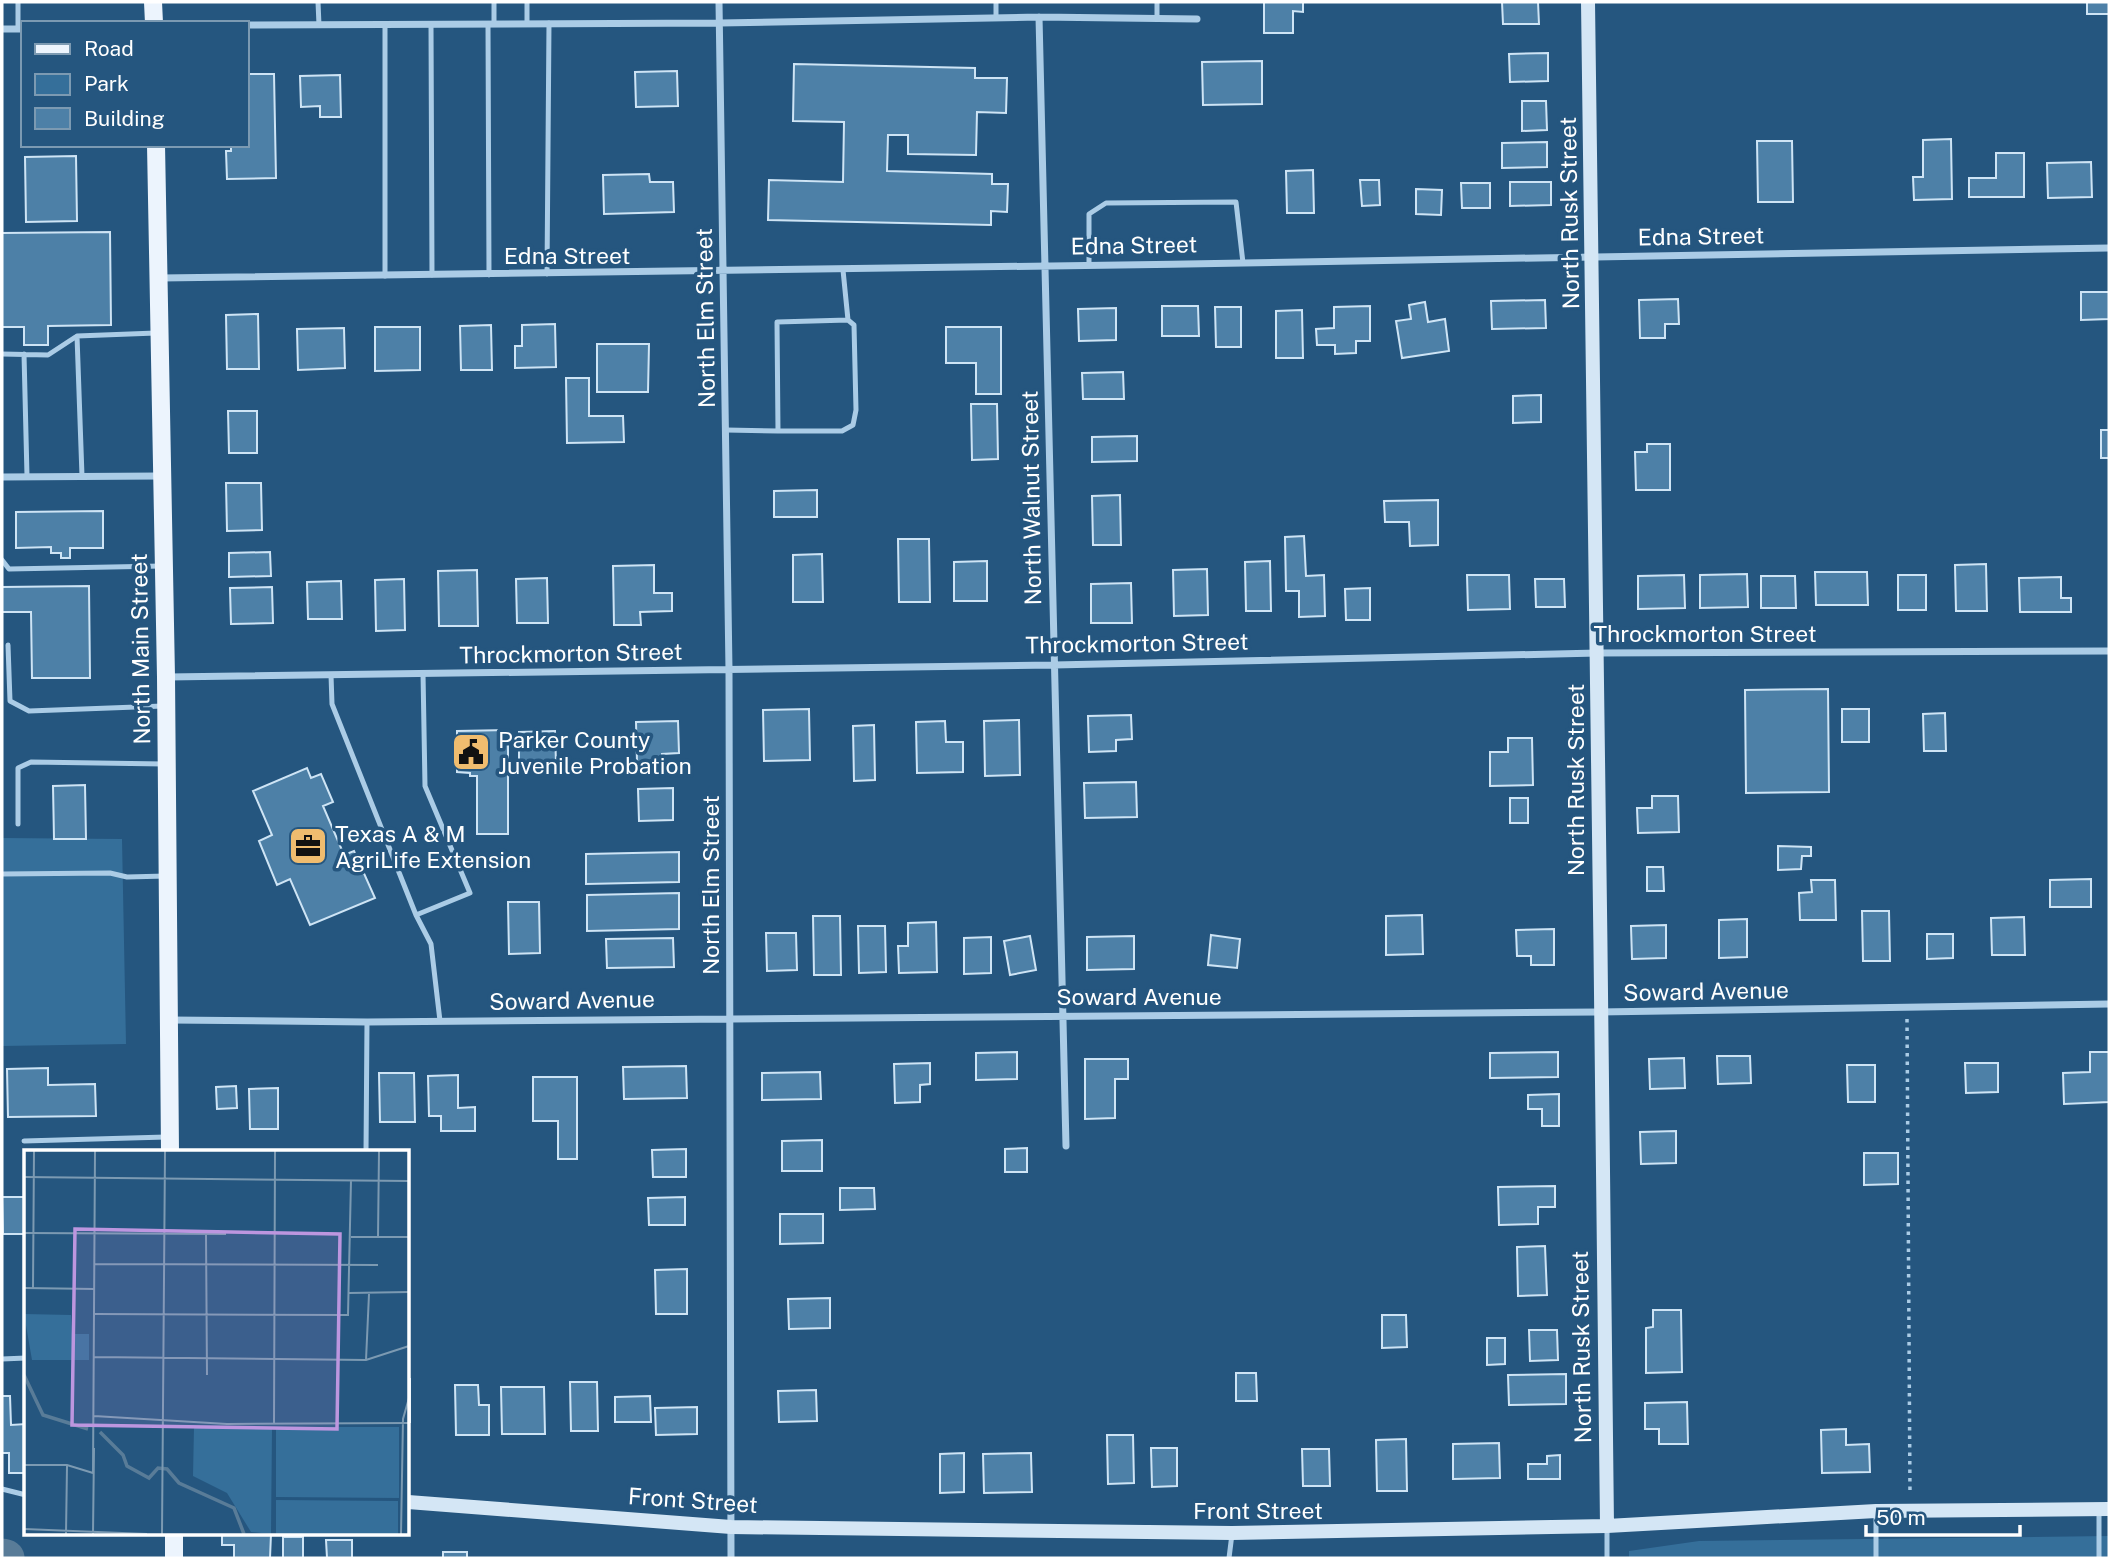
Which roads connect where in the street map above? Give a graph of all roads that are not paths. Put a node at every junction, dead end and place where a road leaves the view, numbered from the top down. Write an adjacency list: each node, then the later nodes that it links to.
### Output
1 (19, 2): 24 (lane)
2 (153, 2): 14 (main road)
3 (318, 2): 22 (lane)
4 (494, 2): 20 (lane)
5 (527, 2): 15 (lane)
6 (719, 2): 17 (street, North Elm Street)
7 (996, 2): 11 (lane)
8 (1157, 2): 12 (lane)
9 (1588, 2): 27 (street, North Rusk Street)
10 (1039, 17): 11 (street); 12 (street); 29 (street, North Walnut Street)
11 (996, 18): 17 (street)
12 (1157, 19): 13 (street)
13 (1197, 19)
14 (154, 21)
15 (527, 23): 16 (street); 20 (street)
16 (549, 23): 17 (street); 33 (lane)
17 (720, 23): 32 (street, North Elm Street)
18 (384, 24): 19 (street); 22 (street); 36 (lane)
19 (431, 24): 20 (street); 34 (lane)
20 (491, 24): 35 (lane)
21 (248, 25): 22 (street)
22 (319, 25)
23 (2, 29): 24 (street)
24 (20, 29)
25 (156, 147): 37 (main road, North Main Street)
26 (2109, 248): 27 (street, Edna Street)
27 (1593, 257): 28 (street, Edna Street); 53 (street, North Rusk Street)
28 (1243, 262): 30 (street, Edna Street); 30 (lane)
29 (1046, 265): 30 (street, Edna Street); 31 (street, Edna Street); 54 (street, North Walnut Street)
30 (1089, 265)
31 (843, 270): 32 (street, Edna Street); 38 (lane)
32 (724, 273): 33 (street, Edna Street); 43 (street, North Elm Street)
33 (547, 274): 35 (street, Edna Street)
34 (432, 275): 35 (street, Edna Street); 36 (street, Edna Street)
35 (489, 275)
36 (386, 276): 37 (street, Edna Street)
37 (159, 278): 39 (main road, North Main Street)
38 (848, 320): 44 (lane); 44 (lane)
39 (160, 333): 40 (lane); 46 (main road, North Main Street)
40 (76, 336): 42 (lane); 48 (lane)
41 (2, 354): 42 (lane)
42 (24, 354): 45 (lane)
43 (726, 430): 44 (lane); 55 (street, North Elm Street)
44 (778, 431)
45 (27, 476): 47 (street); 48 (street)
46 (161, 476): 48 (street); 50 (main road, North Main Street)
47 (2, 477)
48 (82, 477)
49 (2, 560): 50 (lane)
50 (163, 566): 58 (main road, North Main Street)
51 (8, 645): 59 (lane)
52 (2109, 651): 53 (street, Throckmorton Street)
53 (1598, 653): 54 (street, Throckmorton Street); 66 (street, North Rusk Street)
54 (1054, 665): 55 (street, Throckmorton Street); 67 (street, North Walnut Street)
55 (729, 670): 56 (street, Throckmorton Street); 68 (street, North Elm Street)
56 (424, 673): 57 (street, Throckmorton Street); 64 (lane)
57 (331, 675): 58 (street, Throckmorton Street); 64 (lane)
58 (166, 677): 59 (main road, North Main Street)
59 (166, 705): 60 (main road, North Main Street)
60 (166, 764): 61 (lane); 63 (main road, North Main Street)
61 (18, 824)
62 (2, 874): 63 (lane)
63 (167, 876): 69 (main road, North Main Street)
64 (416, 915): 70 (lane)
65 (2109, 1004): 66 (street, Soward Avenue)
66 (1600, 1012): 67 (street, Soward Avenue); 83 (street, North Rusk Street)
67 (1063, 1016): 68 (street, Soward Avenue); 74 (street, North Walnut Street)
68 (729, 1018): 70 (street, Soward Avenue); 84 (street, North Elm Street)
69 (169, 1020): 71 (street, Soward Avenue); 73 (main road, North Main Street)
70 (440, 1021): 71 (street, Soward Avenue)
71 (367, 1022): 75 (lane)
72 (24, 1141): 73 (lane)
73 (170, 1145)
74 (1066, 1146)
75 (366, 1150)
76 (24, 1358): 77 (lane)
77 (2, 1359)
78 (2, 1489): 79 (lane)
79 (24, 1494)
80 (410, 1502): 84 (street, Front Street)
81 (2104, 1509): 82 (street, Front Street); 92 (lane)
82 (1876, 1511): 83 (street, Front Street); 91 (lane)
83 (1607, 1526): 85 (street, Front Street); 90 (lane, North Rusk Street)
84 (731, 1527): 85 (street, Front Street); 88 (street, North Elm Street)
85 (1233, 1533): 89 (lane)
86 (173, 1536): 87 (main road)
87 (174, 1558)
88 (731, 1558)
89 (1229, 1558)
90 (1607, 1558)
91 (1876, 1558)
92 (2099, 1558)

